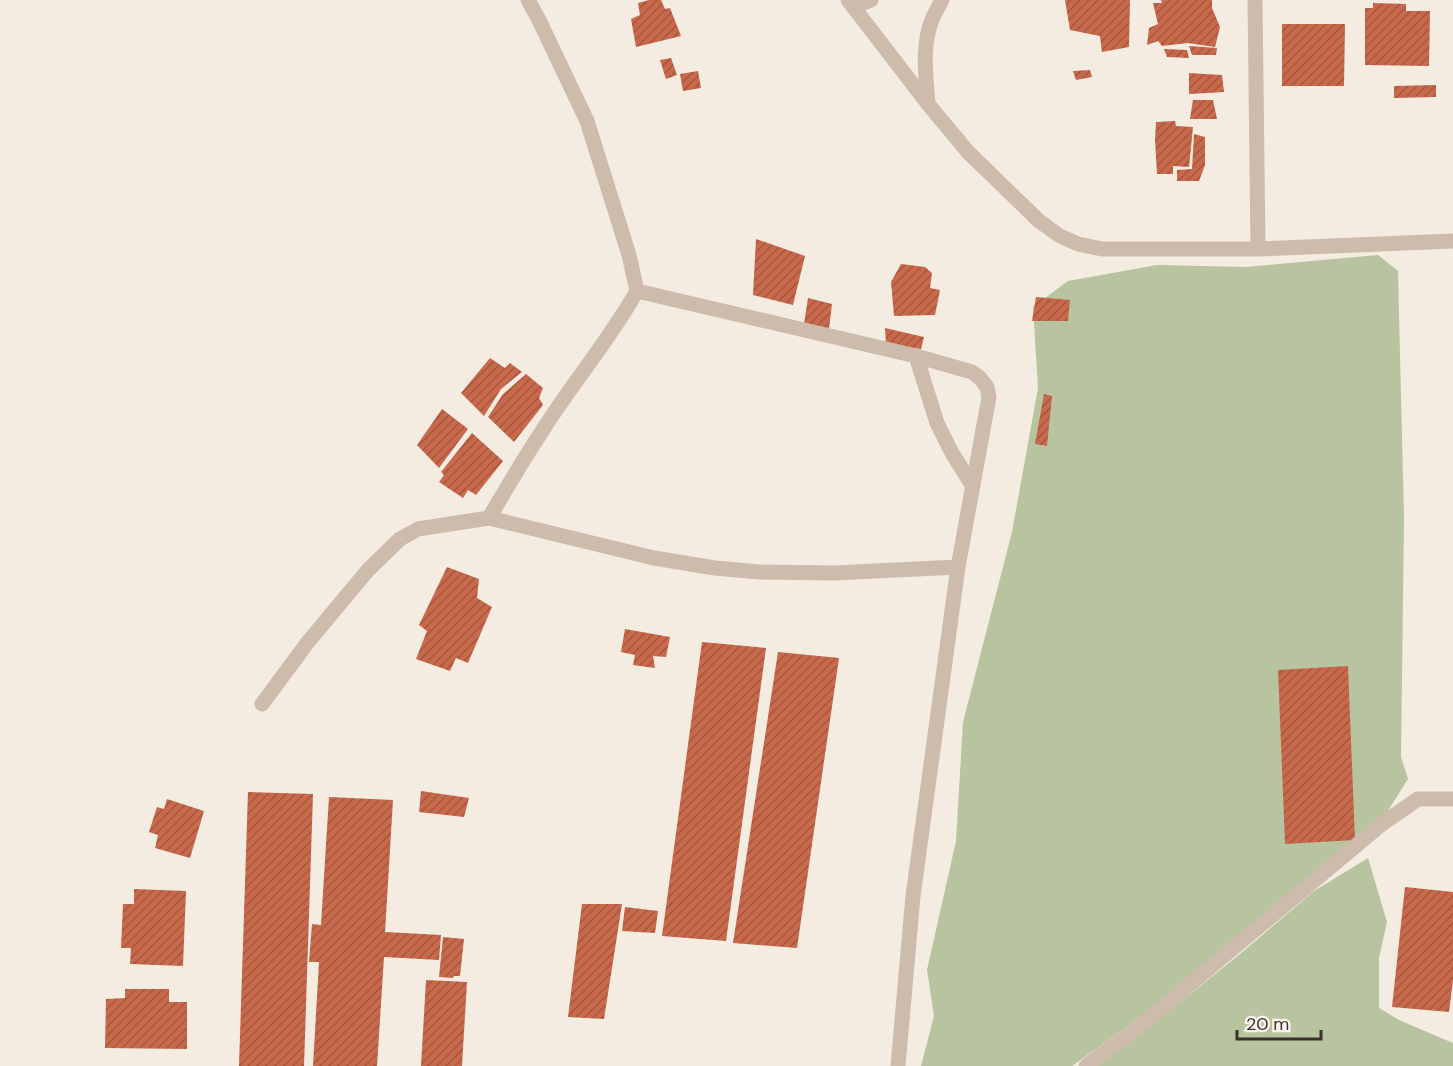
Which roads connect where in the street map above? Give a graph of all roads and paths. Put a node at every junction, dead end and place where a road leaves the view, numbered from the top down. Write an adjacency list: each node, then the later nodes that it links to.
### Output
1 (528, 0): 9 (street)
2 (871, 0): 5 (street)
3 (942, 0): 6 (street)
4 (1255, 0): 8 (street)
5 (851, 3): 6 (street)
6 (928, 105): 8 (street)
7 (1453, 241): 8 (street)
8 (1258, 249)
9 (637, 291): 10 (street); 12 (street)
10 (916, 356): 11 (street); 11 (street)
11 (972, 485): 13 (street)
12 (489, 518): 13 (street); 14 (street)
13 (958, 567): 16 (street)
14 (262, 704)
15 (1453, 799): 17 (street)
16 (898, 1066)
17 (1086, 1066)

